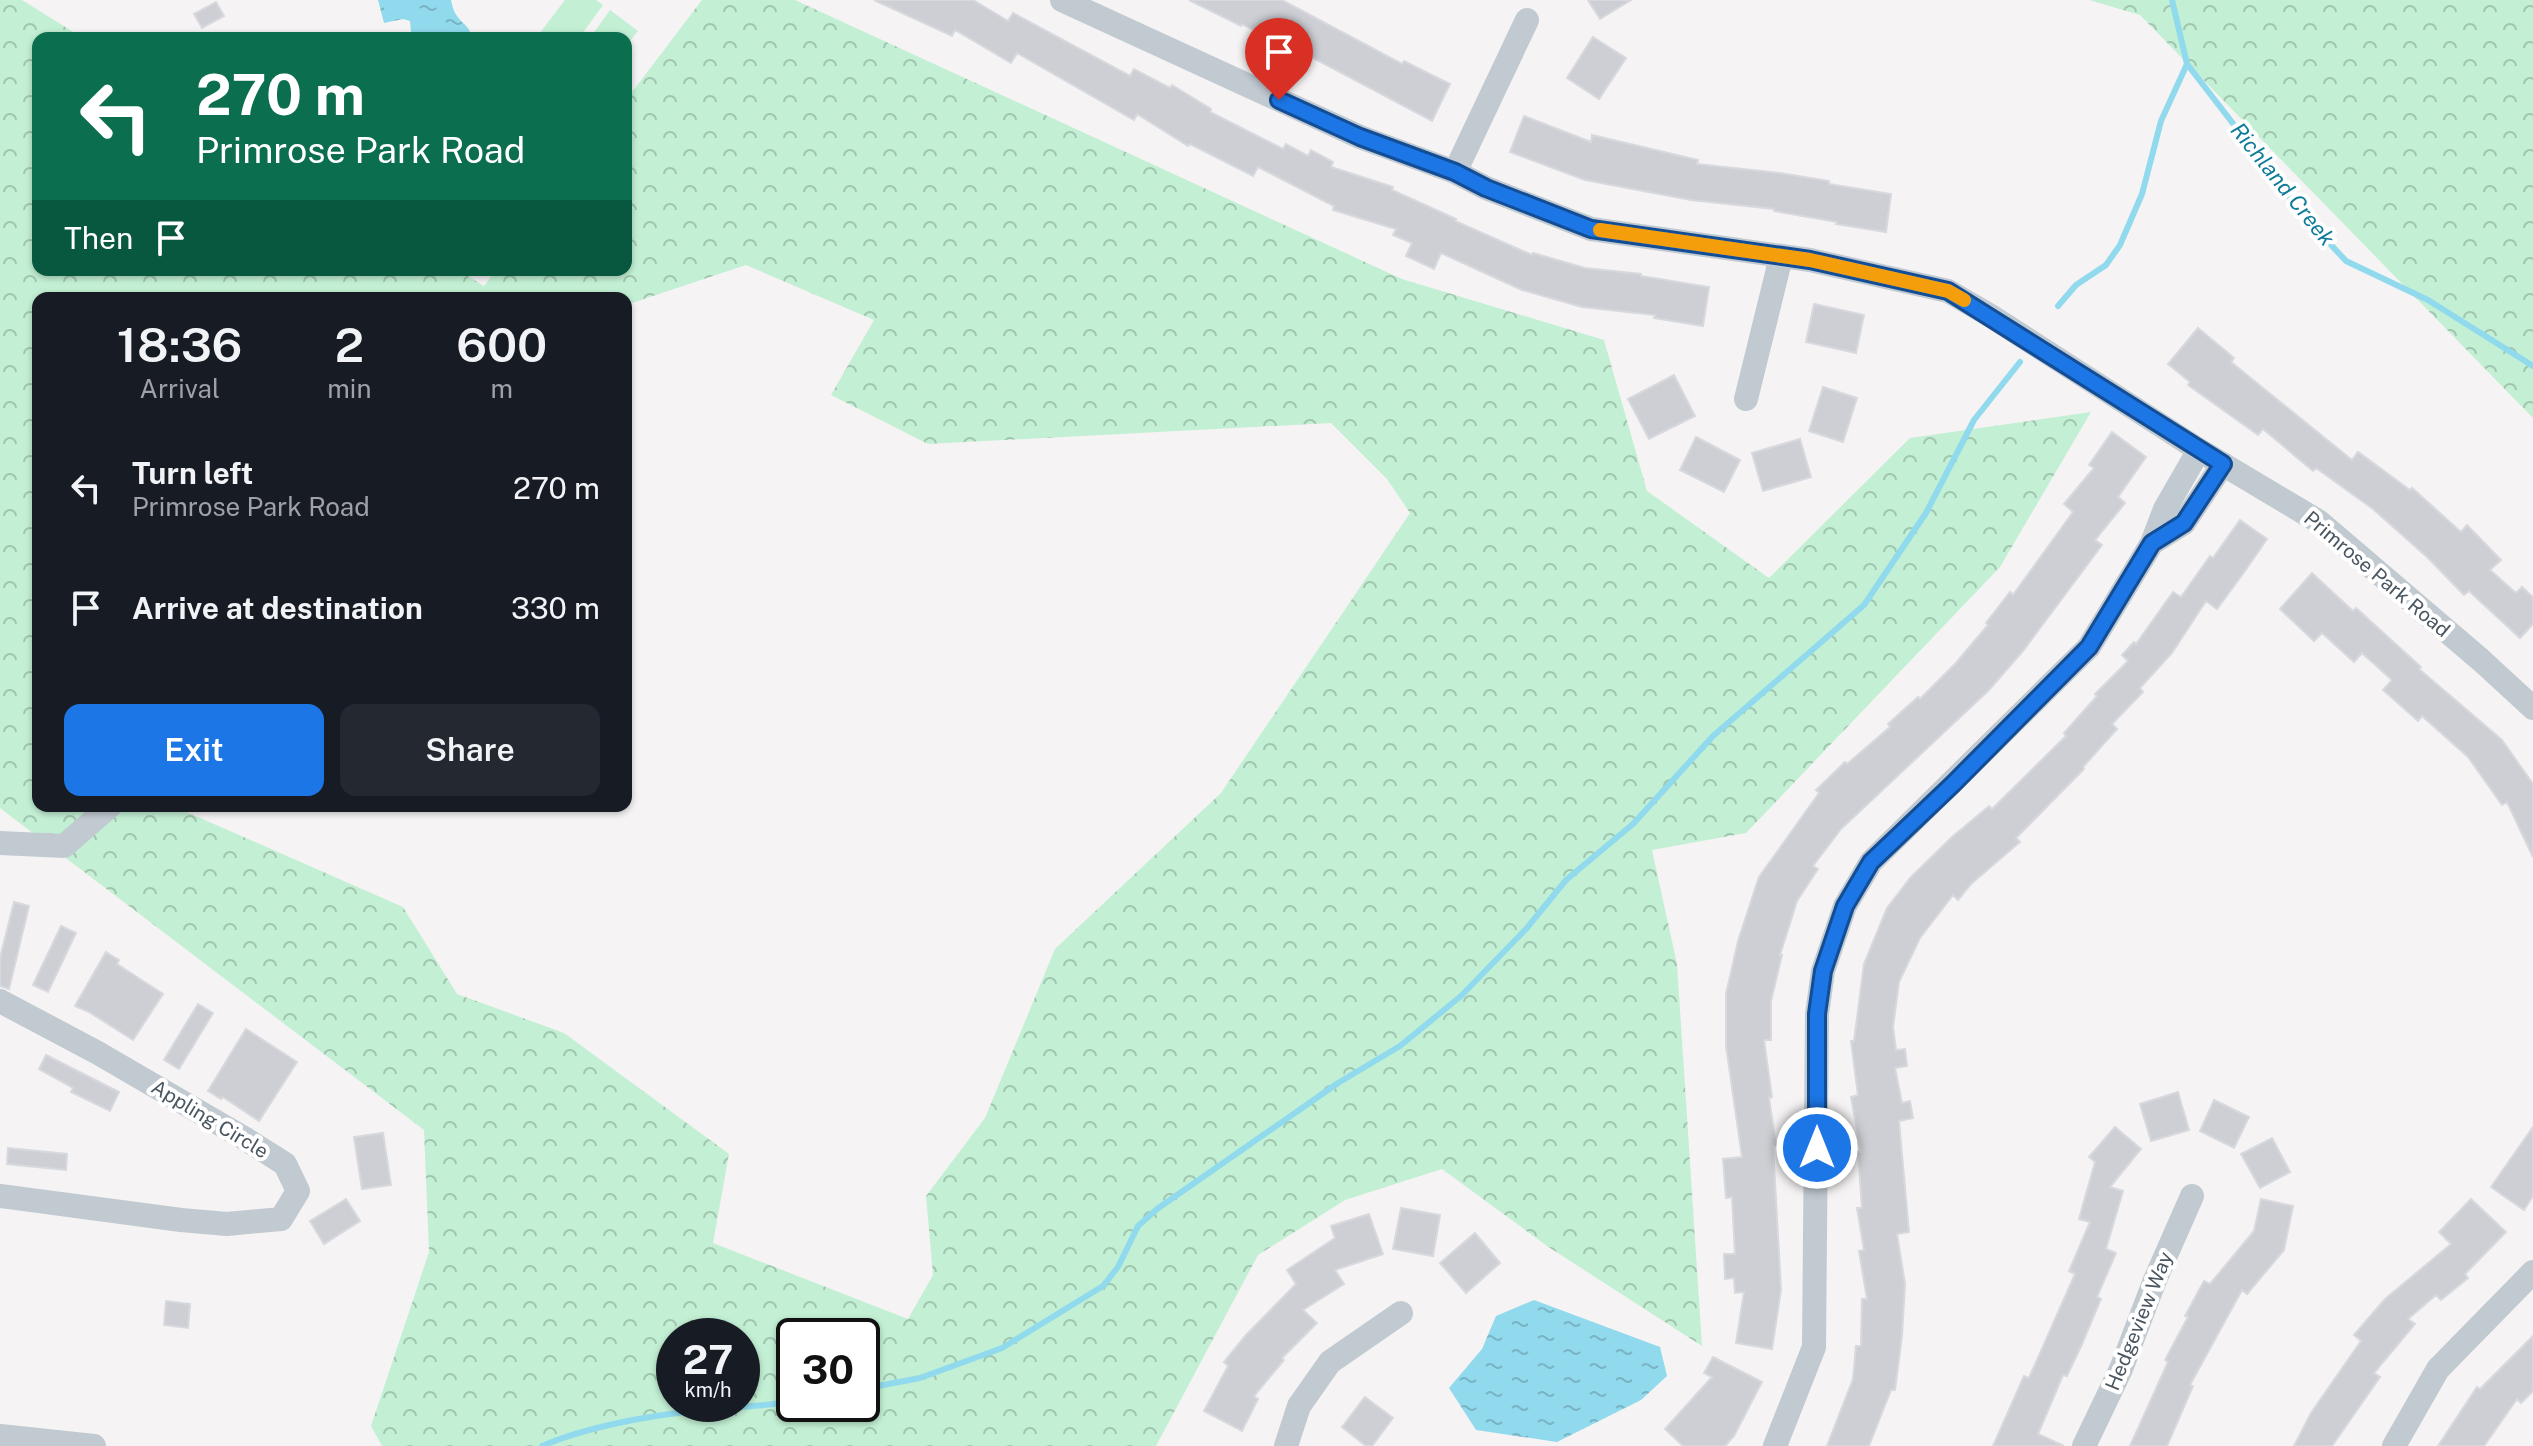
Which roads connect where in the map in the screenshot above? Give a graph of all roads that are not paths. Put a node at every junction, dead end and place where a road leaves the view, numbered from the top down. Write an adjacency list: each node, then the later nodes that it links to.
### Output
1 (1062, 0): 3 (street, Primrose Park Road)
2 (1527, 20): 3 (street)
3 (1455, 172): 4 (street, Primrose Park Road)
4 (1781, 257): 5 (street); 6 (street, Primrose Park Road)
5 (1746, 399)
6 (2199, 450): 7 (street, Primrose Park Road); 8 (street)
7 (2223, 464): 8 (street); 9 (street, Primrose Park Road)
8 (2152, 543): 21 (street)
9 (2533, 708)
10 (103, 812): 11 (street)
11 (0, 843)
12 (0, 1001): 13 (street, Appling Circle)
13 (0, 1196)
14 (2192, 1196): 22 (street, Hedgeview Way)
15 (2533, 1272): 23 (street)
16 (1401, 1313): 20 (street)
17 (0, 1436): 18 (street)
18 (67, 1445): 19 (street)
19 (94, 1446)
20 (1286, 1446)
21 (1775, 1446)
22 (2084, 1446)
23 (2394, 1446)

